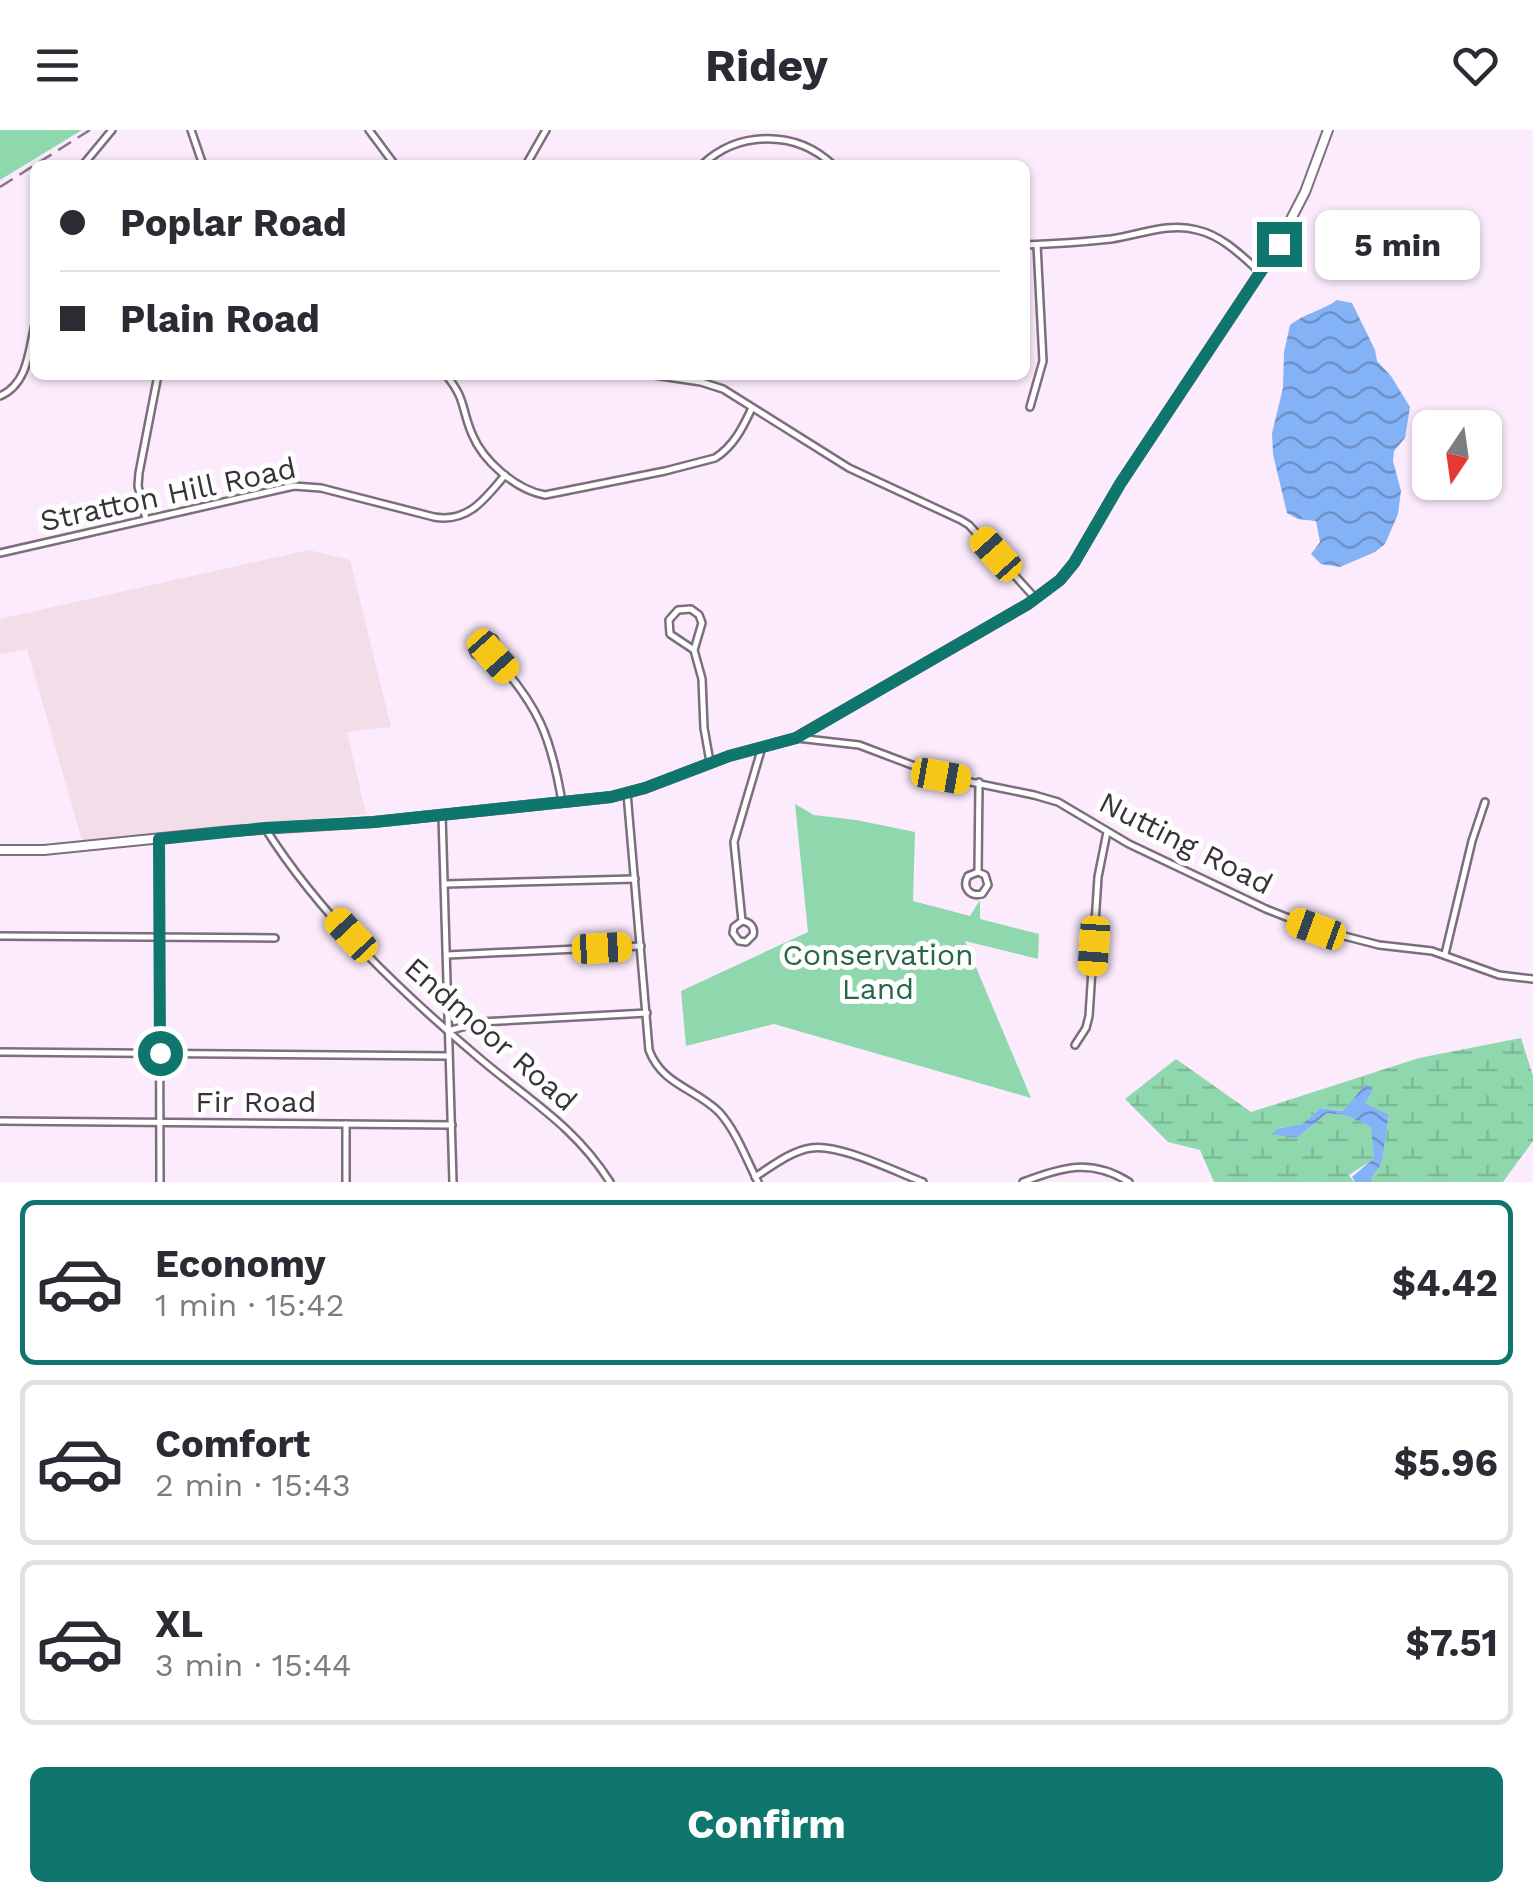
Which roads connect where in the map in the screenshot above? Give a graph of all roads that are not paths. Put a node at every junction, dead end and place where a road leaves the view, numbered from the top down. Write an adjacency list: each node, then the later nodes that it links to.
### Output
1 (112, 130): 7 (street)
2 (191, 130): 8 (street)
3 (370, 130): 9 (street)
4 (546, 130): 10 (street)
5 (1328, 130): 15 (main road)
6 (796, 135): 11 (street); 12 (street)
7 (87, 160)
8 (200, 160)
9 (391, 160)
10 (529, 160)
11 (707, 160)
12 (828, 160)
13 (1037, 245): 14 (street); 15 (street); 21 (street)
14 (1030, 246)
15 (1261, 274): 26 (main road)
16 (30, 345): 20 (street)
17 (157, 380): 24 (street)
18 (450, 380): 23 (street)
19 (688, 380): 22 (street)
20 (0, 396)
21 (1030, 407)
22 (752, 408): 23 (street); 26 (street)
23 (506, 475): 24 (street, Stratton Hill Road)
24 (146, 519): 25 (street, Stratton Hill Road)
25 (0, 553)
26 (1036, 599): 29 (main road)
27 (694, 650): 27 (street); 33 (street)
28 (493, 656): 28 (street); 37 (street)
29 (816, 727): 30 (main road); 31 (street)
30 (796, 738): 31 (street, Nutting Road); 32 (main road)
31 (822, 740): 34 (street, Nutting Road)
32 (762, 748): 33 (main road); 46 (street)
33 (710, 763): 35 (main road)
34 (979, 782): 40 (street, Nutting Road); 43 (street)
35 (628, 794): 37 (main road); 44 (street)
36 (1485, 802): 51 (street)
37 (562, 803): 38 (main road)
38 (442, 815): 39 (main road); 45 (street)
39 (265, 828): 41 (main road); 55 (street, Endmoor Road)
40 (1107, 832): 51 (street, Nutting Road); 56 (street)
41 (159, 839): 42 (main road); 48 (street)
42 (0, 850)
43 (978, 872): 43 (street)
44 (635, 879): 45 (street); 50 (street)
45 (445, 884): 52 (street)
46 (742, 921): 46 (street)
47 (0, 936): 48 (street)
48 (161, 938): 49 (street); 58 (street)
49 (274, 938)
50 (641, 946): 52 (street); 54 (street)
51 (1445, 954): 53 (street, Nutting Road)
52 (447, 955): 55 (street)
53 (1533, 979)
54 (646, 1013): 55 (street); 64 (street)
55 (448, 1032): 59 (street); 68 (street, Endmoor Road)
56 (1075, 1045)
57 (0, 1052): 58 (street)
58 (160, 1053): 59 (street); 61 (street)
59 (448, 1056): 63 (street)
60 (0, 1121): 61 (street, Fir Road)
61 (160, 1123): 62 (street, Fir Road); 65 (street)
62 (346, 1124): 63 (street, Fir Road); 66 (street)
63 (452, 1125): 67 (street)
64 (756, 1180): 69 (street)
65 (160, 1182)
66 (346, 1182)
67 (454, 1182)
68 (610, 1182)
69 (923, 1182)
70 (1023, 1182): 71 (street)
71 (1129, 1182)

